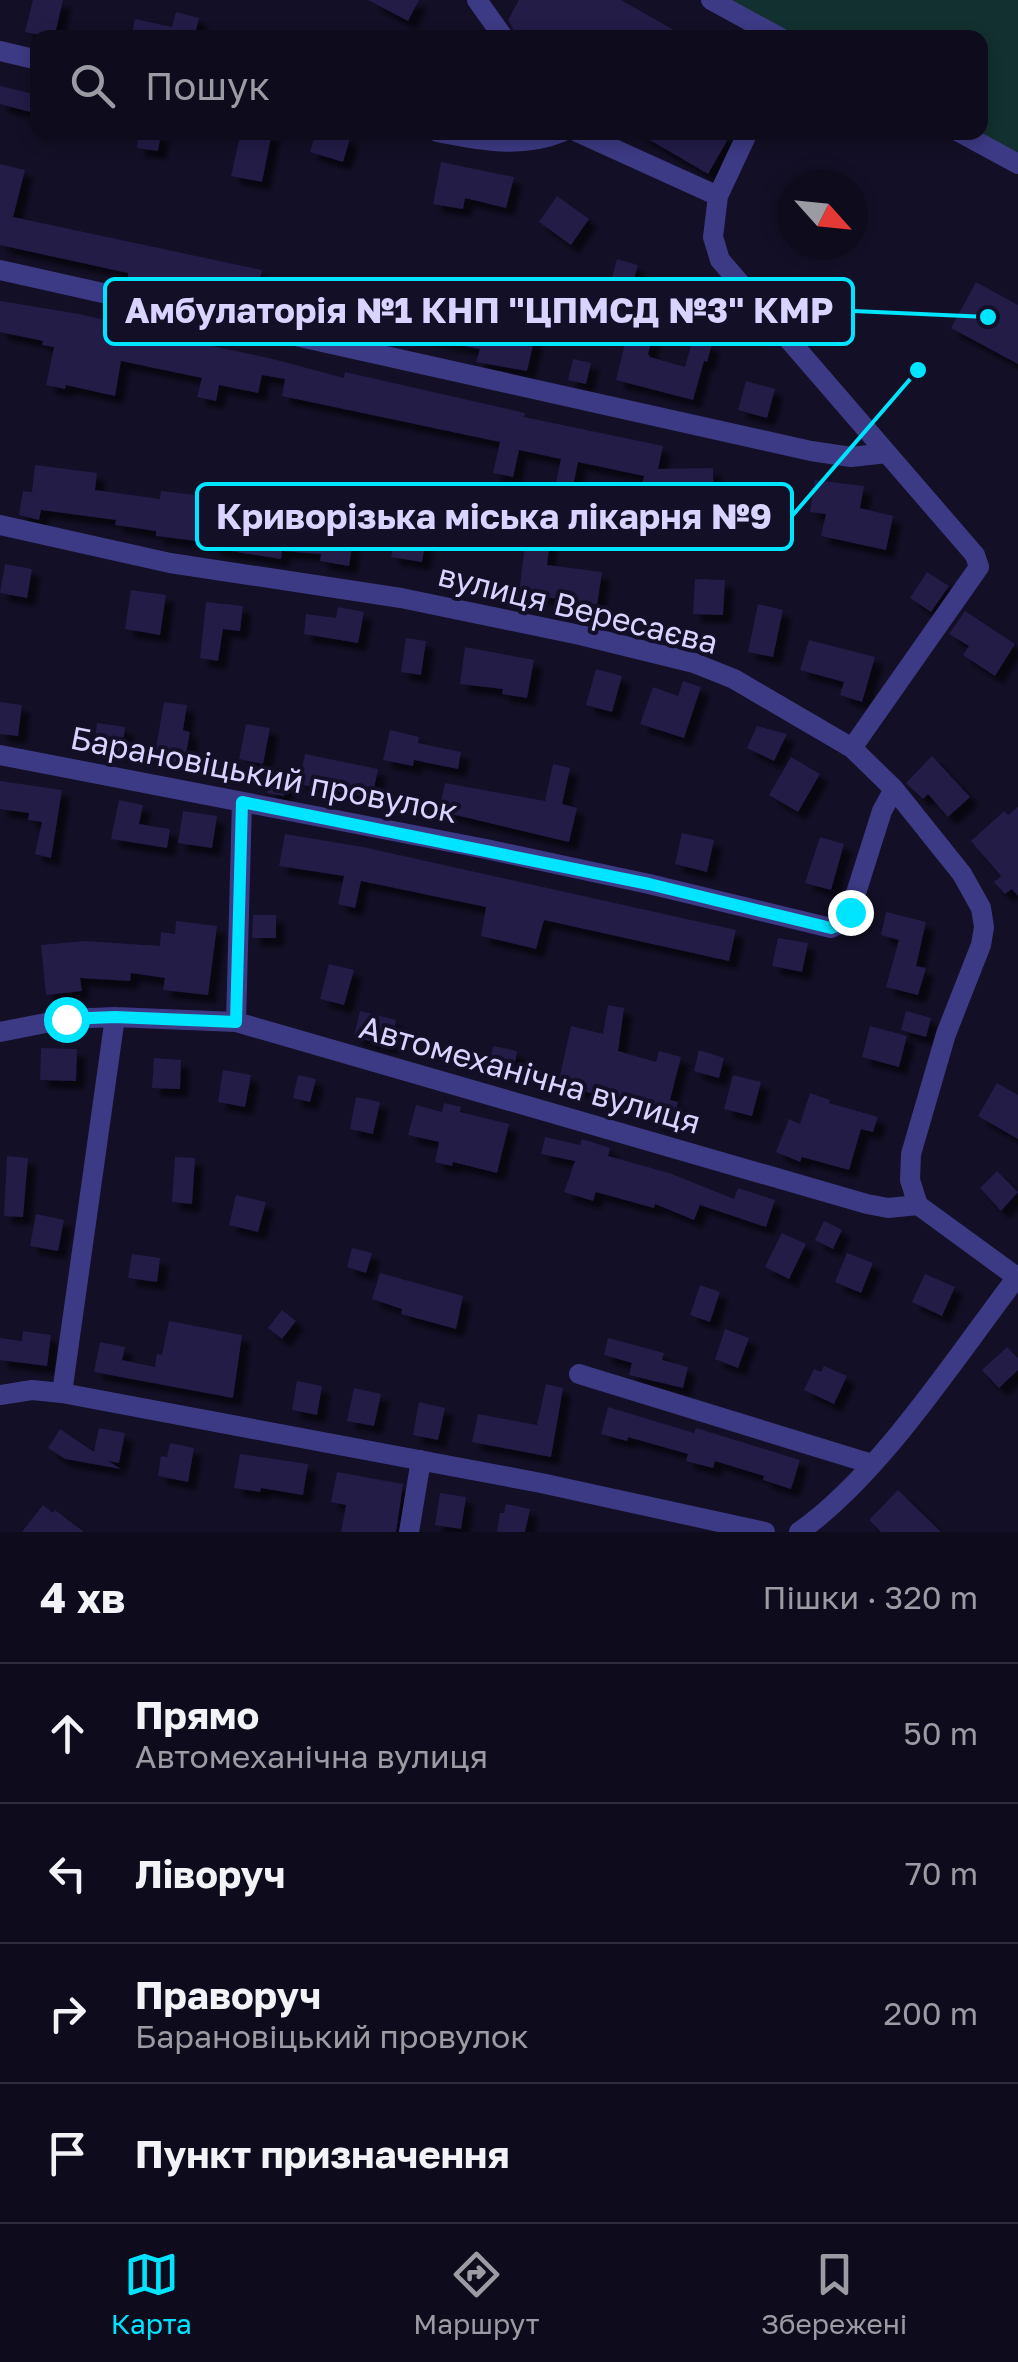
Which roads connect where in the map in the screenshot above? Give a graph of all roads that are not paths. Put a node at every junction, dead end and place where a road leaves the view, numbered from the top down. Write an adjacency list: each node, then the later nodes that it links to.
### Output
1 (477, 0): 3 (street)
2 (711, 0): 4 (street)
3 (498, 30)
4 (766, 30)
5 (0, 50): 6 (street)
6 (30, 58)
7 (487, 140): 8 (street)
8 (543, 140)
9 (594, 140): 13 (street)
10 (744, 140): 13 (street)
11 (973, 140): 12 (street)
12 (1018, 164)
13 (718, 196): 15 (street)
14 (0, 270): 15 (street)
15 (887, 453): 17 (street)
16 (0, 525): 17 (street, вулиця Вересаєва)
17 (852, 748): 19 (street, вулиця Вересаєва)
18 (0, 755): 20 (street, Барановіцький провулок)
19 (894, 789): 20 (street, Барановіцький провулок); 24 (street, вулиця Вересаєва)
20 (242, 802): 22 (street)
21 (115, 1017): 22 (street, Автомеханічна вулиця); 23 (street, Автомеханічна вулиця); 27 (street)
22 (236, 1022): 24 (street, Автомеханічна вулиця)
23 (0, 1032)
24 (918, 1206): 25 (street)
25 (1018, 1278): 30 (street)
26 (579, 1374): 30 (street)
27 (62, 1393): 28 (street); 29 (street)
28 (0, 1395)
29 (421, 1460): 31 (street); 32 (street)
30 (872, 1464): 33 (street)
31 (410, 1532)
32 (765, 1532)
33 (799, 1532)

